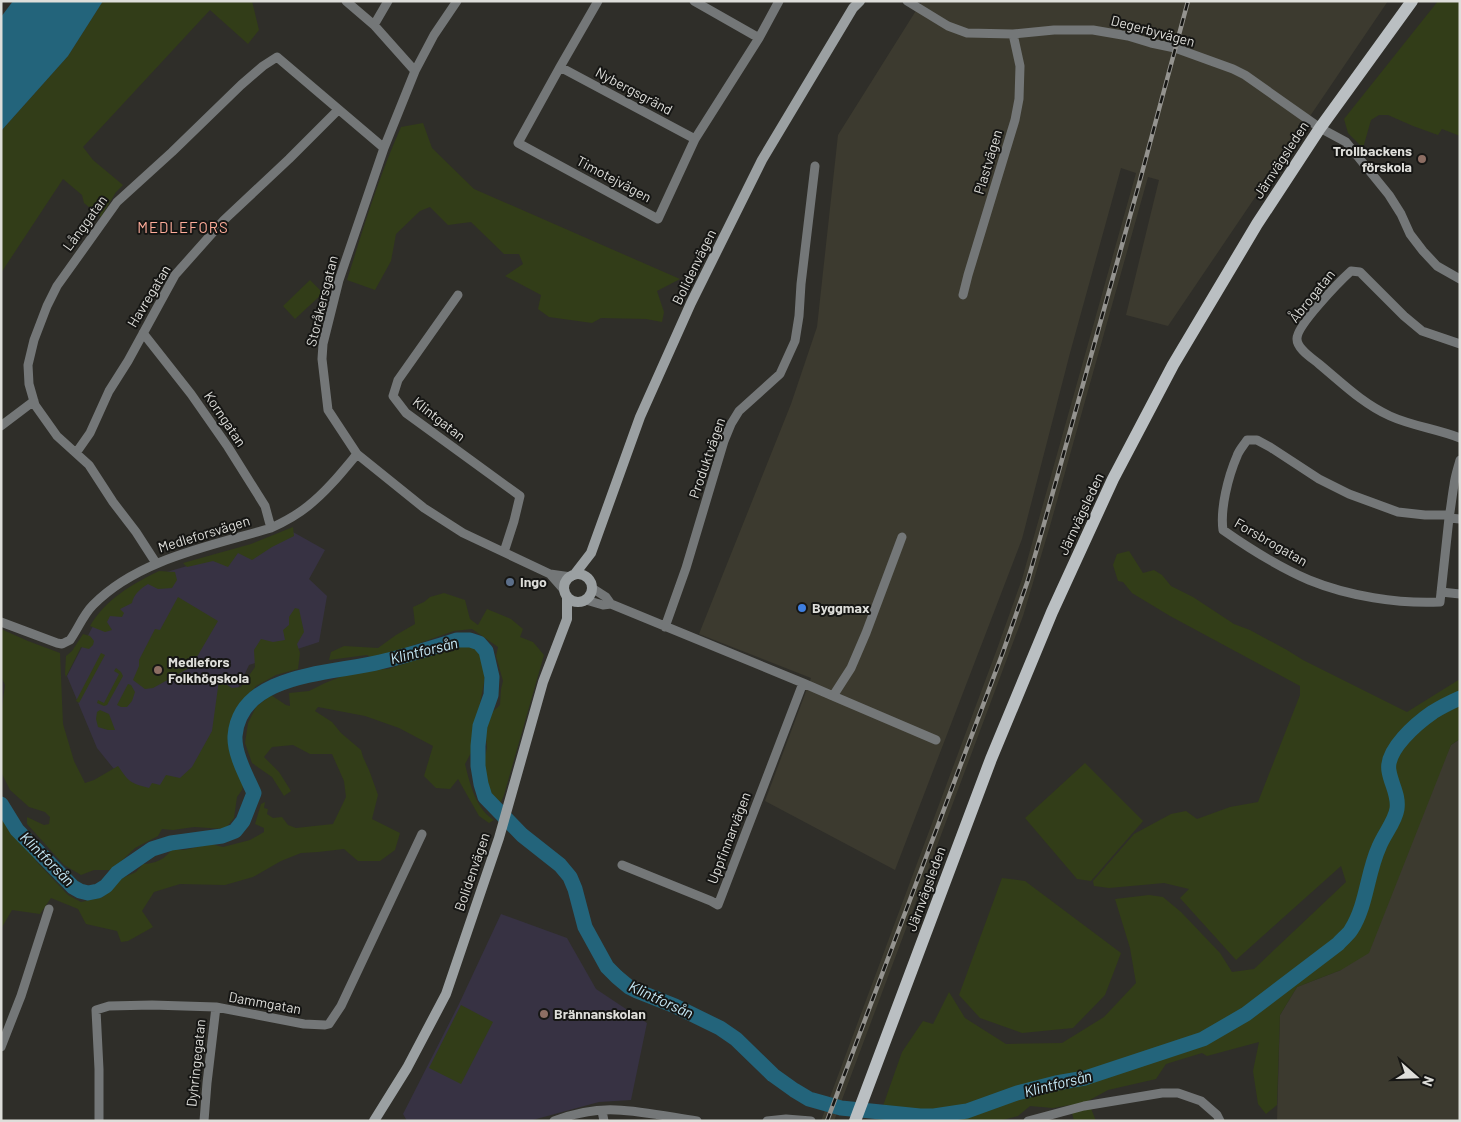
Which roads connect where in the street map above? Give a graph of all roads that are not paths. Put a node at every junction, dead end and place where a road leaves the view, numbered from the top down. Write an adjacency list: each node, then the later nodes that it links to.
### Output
1 (346, 1): 10 (street)
2 (388, 1): 10 (street)
3 (457, 1): 14 (street, Storåkersgatan)
4 (598, 1): 13 (street, Timotejvägen)
5 (694, 1): 12 (street)
6 (779, 1): 12 (street, Timotejvägen)
7 (907, 1): 11 (street, Degerbyvägen)
8 (1412, 1): 16 (main road, Järnvägsleden)
9 (856, 3): 36 (main road, Bolidenvägen)
10 (374, 25): 14 (street)
11 (1013, 34): 16 (street, Degerbyvägen); 22 (street, Plastvägen)
12 (759, 38): 17 (street, Timotejvägen)
13 (560, 67): 17 (street, Nybergsgränd); 17 (street, Timotejvägen)
14 (415, 71): 18 (street, Storåkersgatan)
15 (338, 110): 18 (street, Långgatan); 23 (street, Havregatan); 25 (street, Långgatan)
16 (1320, 128): 20 (street, Degerbyvägen); 66 (main road, Järnvägsleden)
17 (695, 139)
18 (384, 148): 29 (street, Storåkersgatan)
19 (814, 166): 48 (street, Produktvägen)
20 (1460, 279)
21 (458, 295): 35 (street, Klintgatan)
22 (963, 295)
23 (143, 333): 28 (street, Havregatan); 33 (street, Korngatan)
24 (1460, 344): 27 (street, Åbrogatan)
25 (34, 401): 26 (street); 28 (street, Långgatan)
26 (1, 426)
27 (1460, 438)
28 (76, 453): 37 (street, Långgatan)
29 (357, 454): 33 (street, Medleforsvägen); 35 (street, Storåkersgatan)
30 (1460, 460): 31 (street)
31 (1450, 517): 32 (street); 41 (street); 41 (street, Forsbrogatan)
32 (1460, 520)
33 (271, 528): 37 (street, Medleforsvägen)
34 (902, 538): 50 (street)
35 (504, 552): 38 (street, Storåkersgatan)
36 (591, 553): 39 (main road, Bolidenvägen); 40 (main road, Bolidenvägen)
37 (156, 563): 47 (street, Medleforsvägen)
38 (550, 574): 39 (street, Storåkersgatan); 42 (street, Storåkersgatan)
39 (572, 576): 40 (main road); 42 (main road, Bolidenvägen)
40 (591, 584): 44 (main road, Bolidenvägen); 45 (street)
41 (1441, 592): 43 (street)
42 (566, 593): 44 (main road); 46 (main road, Bolidenvägen)
43 (1460, 594)
44 (585, 600): 45 (street); 46 (main road, Bolidenvägen)
45 (611, 604): 48 (street)
46 (567, 619): 60 (main road, Bolidenvägen)
47 (1, 622)
48 (665, 627): 49 (street)
49 (804, 683): 50 (street); 53 (street, Uppfinnarvägen)
50 (833, 696): 51 (street)
51 (936, 740)
52 (422, 834): 55 (street, Dammgatan)
53 (622, 865)
54 (49, 909): 56 (street)
55 (216, 1008): 58 (street, Dammgatan); 59 (street, Dyhringegatan)
56 (1, 1048)
57 (602, 1111): 61 (street); 62 (street); 63 (street)
58 (99, 1121)
59 (204, 1121)
60 (374, 1121)
61 (554, 1121)
62 (604, 1121)
63 (697, 1121)
64 (767, 1121): 65 (street)
65 (811, 1121)
66 (855, 1121)
67 (1028, 1121): 68 (street)
68 (1220, 1121)

